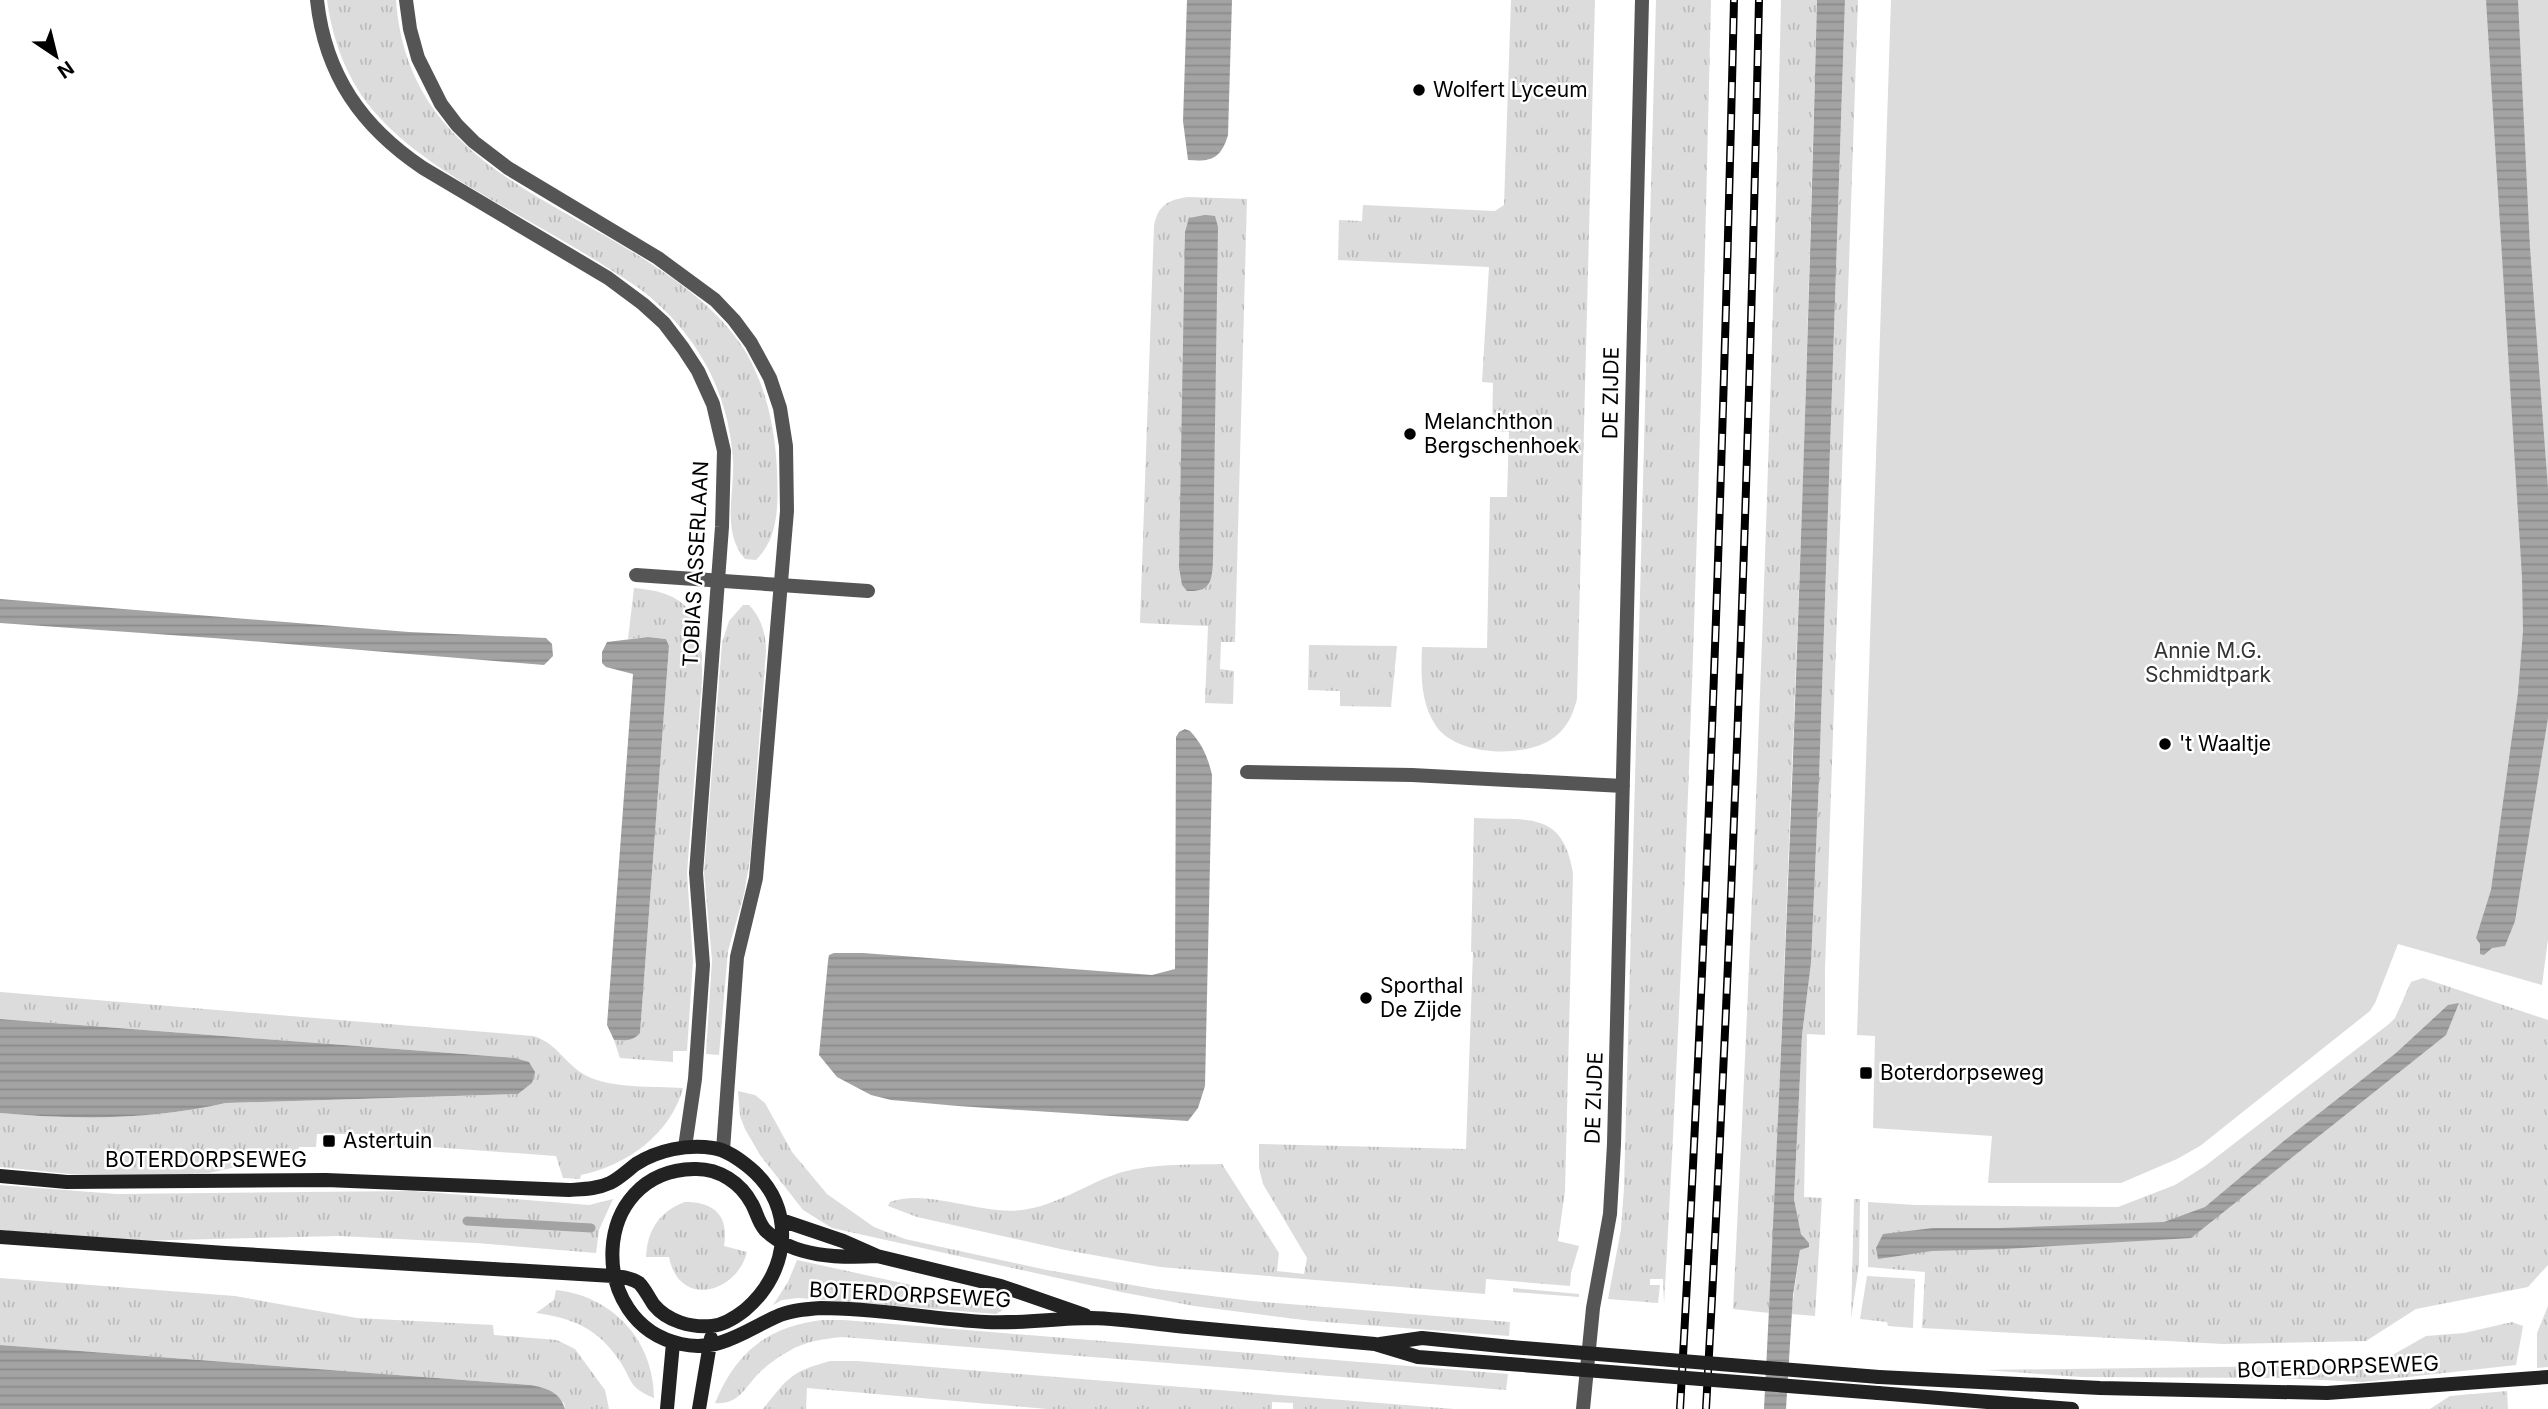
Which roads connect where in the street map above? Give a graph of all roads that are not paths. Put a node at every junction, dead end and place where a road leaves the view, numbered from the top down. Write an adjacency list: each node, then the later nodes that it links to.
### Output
1 (317, 0): 5 (street, TOBIAS ASSERLAAN)
2 (406, 0): 6 (street)
3 (1642, 0): 9 (street, DE ZIJDE)
4 (636, 575): 5 (street)
5 (717, 580): 6 (street); 10 (street, TOBIAS ASSERLAAN)
6 (780, 585): 7 (street); 11 (street)
7 (868, 592)
8 (1247, 772): 9 (street)
9 (1623, 786): 27 (street, DE ZIJDE)
10 (685, 1147): 11 (main road); 12 (main road); 13 (main road, BOTERDORPSEWEG)
11 (723, 1150): 14 (main road)
12 (682, 1170): 16 (main road); 18 (main road)
13 (0, 1176)
14 (781, 1220): 16 (main road); 17 (main road, BOTERDORPSEWEG)
15 (0, 1237): 18 (main road)
16 (781, 1242): 17 (main road, BOTERDORPSEWEG); 20 (main road)
17 (877, 1256): 19 (main road, BOTERDORPSEWEG)
18 (613, 1276): 20 (main road); 21 (main road)
19 (1093, 1318): 22 (main road, BOTERDORPSEWEG); 23 (main road, BOTERDORPSEWEG)
20 (713, 1326): 23 (main road)
21 (673, 1343): 23 (main road); 25 (main road)
22 (1375, 1344): 24 (main road, BOTERDORPSEWEG, bridge); 28 (main road, BOTERDORPSEWEG, bridge)
23 (709, 1346): 26 (main road)
24 (2548, 1377)
25 (667, 1409)
26 (699, 1409)
27 (1583, 1409)
28 (2072, 1409)

